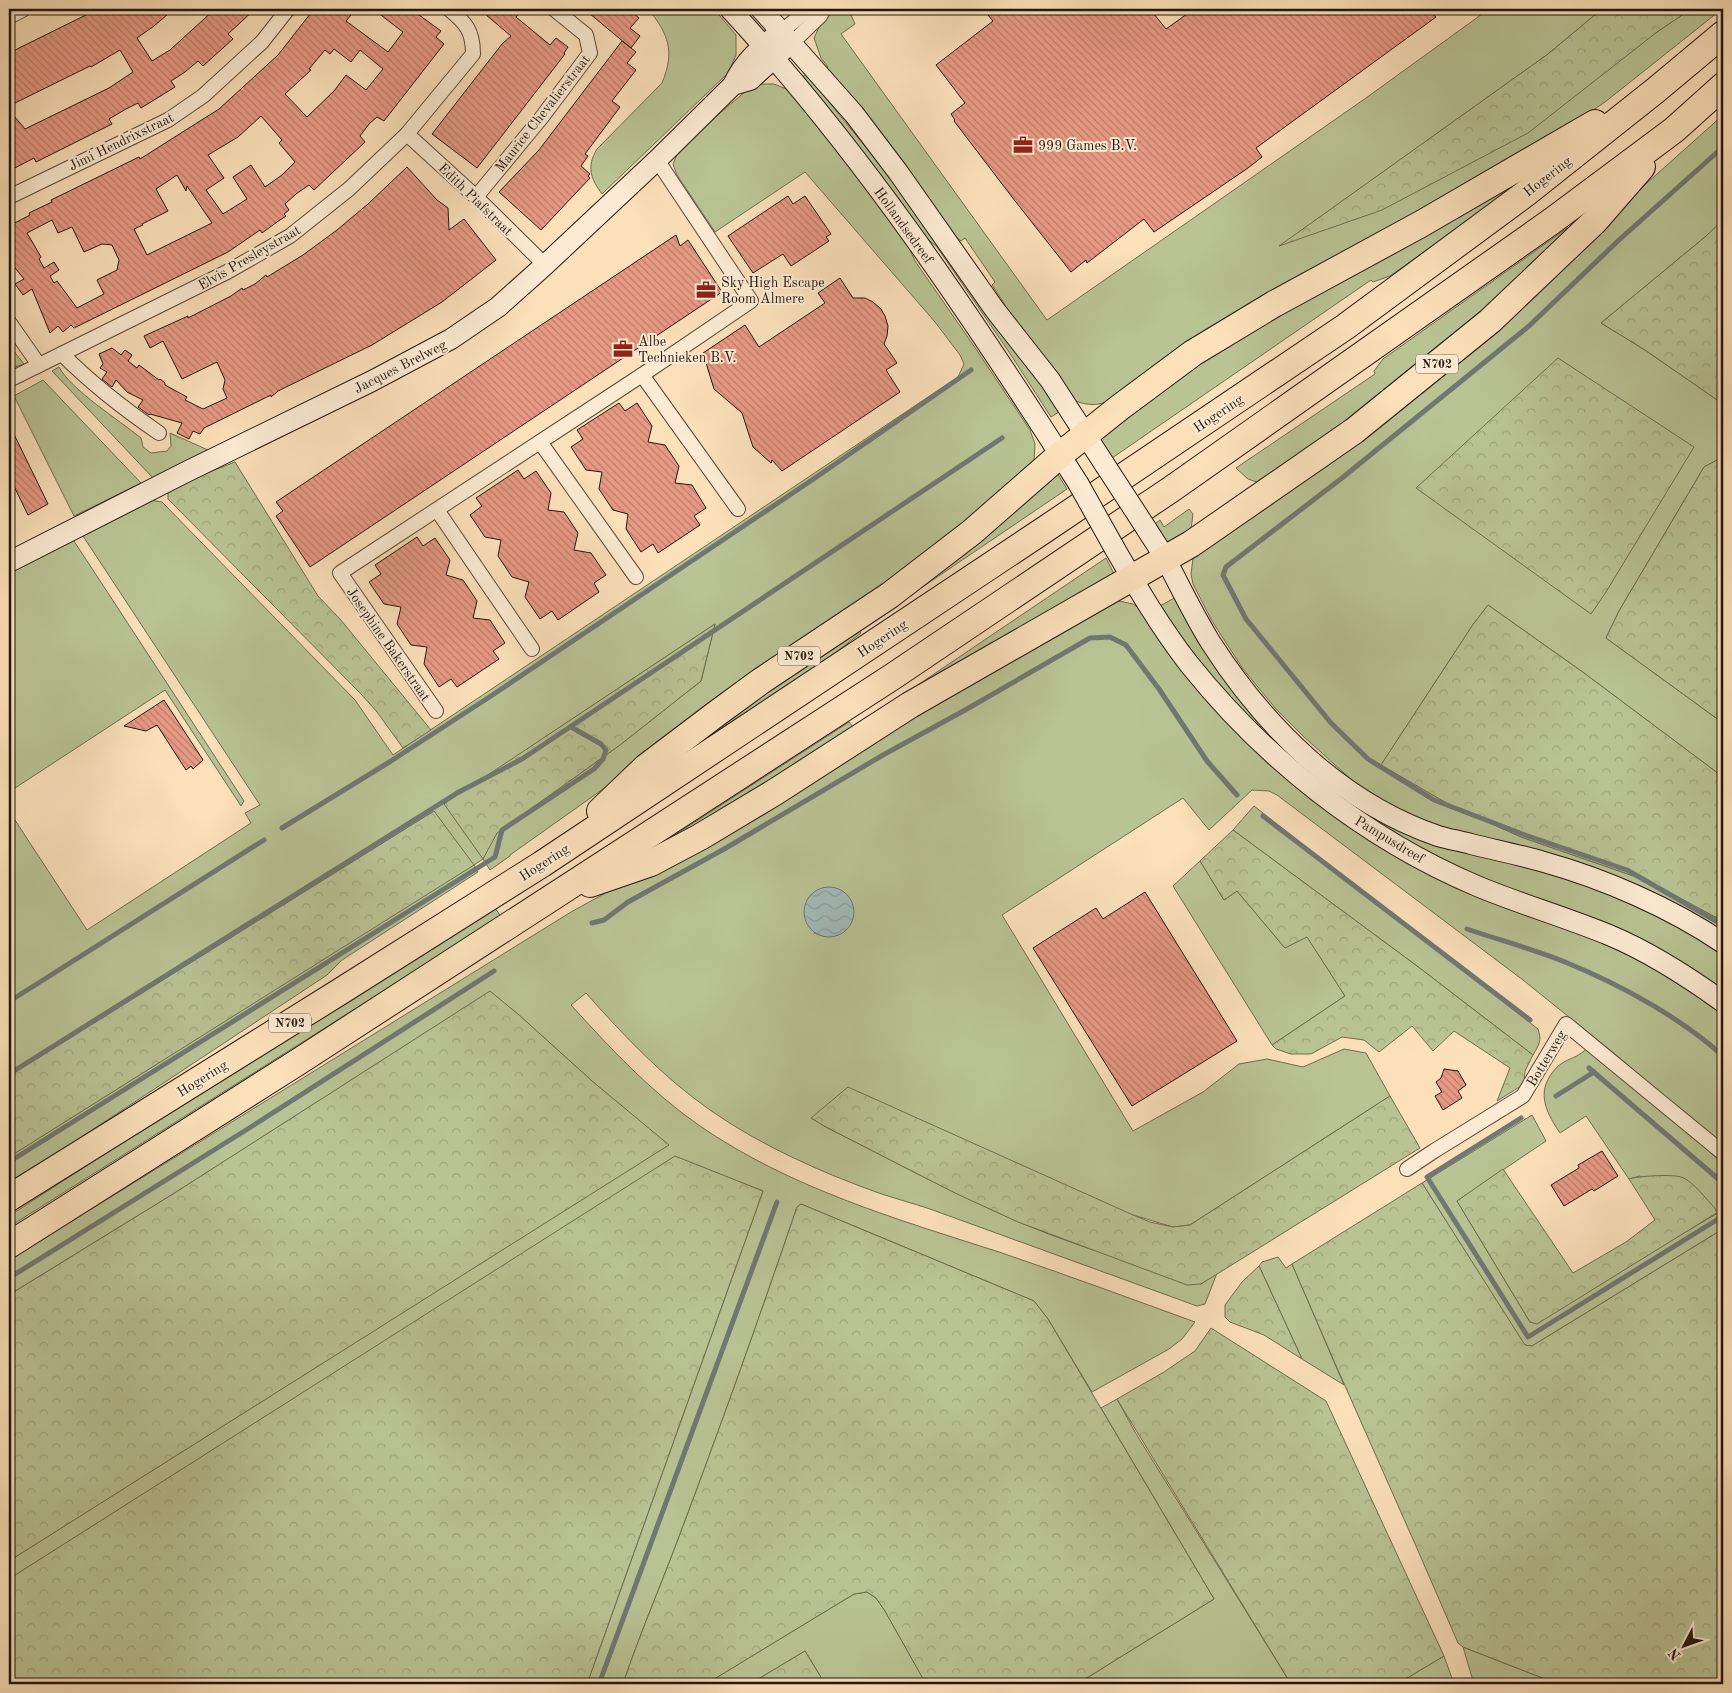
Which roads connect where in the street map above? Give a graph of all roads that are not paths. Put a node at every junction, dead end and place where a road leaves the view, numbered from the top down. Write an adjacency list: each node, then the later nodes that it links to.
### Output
1 (24, 9): 9 (street)
2 (288, 9): 18 (street, Jimi Hendrixstraat)
3 (449, 9): 16 (street, Elvis Presleystraat)
4 (554, 9): 19 (street, Maurice Chevalierstraat)
5 (730, 9): 12 (main road, Hollandsedreef)
6 (761, 9): 11 (main road, Hollandsedreef)
7 (809, 9): 11 (street)
8 (824, 9): 11 (street)
9 (9, 17)
10 (1723, 34): 14 (highway, Hogering / N702)
11 (787, 37): 12 (main road, Jacques Brelweg); 27 (main road, Hollandsedreef)
12 (769, 51): 17 (main road, Jacques Brelweg); 29 (main road, Hollandsedreef)
13 (1723, 86): 15 (highway, N702)
14 (1656, 90): 27 (highway, N702); 40 (highway, Hogering / N702)
15 (1674, 130): 34 (highway, N702); 41 (highway, N702)
16 (407, 134): 19 (street, Edith Piafstraat); 22 (street, Elvis Presleystraat)
17 (657, 160): 20 (main road, Jacques Brelweg); 24 (street, Josephine Bakerstraat)
18 (9, 197)
19 (476, 197): 20 (street, Edith Piafstraat)
20 (545, 265): 35 (main road, Jacques Brelweg)
21 (9, 322): 23 (street)
22 (62, 354): 23 (street, Elvis Presleystraat); 26 (street)
23 (38, 365): 25 (street, Elvis Presleystraat)
24 (642, 375): 28 (street, Josephine Bakerstraat); 30 (street)
25 (9, 380)
26 (159, 433)
27 (1086, 434): 29 (highway, N702); 32 (main road, Hollandsedreef, bridge)
28 (540, 442): 31 (street, Josephine Bakerstraat); 36 (street)
29 (1060, 455): 33 (main road, Hollandsedreef, bridge); 40 (highway, N702)
30 (738, 508)
31 (437, 510): 38 (street); 39 (street, Josephine Bakerstraat)
32 (1146, 528): 34 (main road, Pampusdreef)
33 (1115, 549): 37 (main road, Pampusdreef)
34 (1165, 559): 37 (highway, N702); 42 (main road, Pampusdreef)
35 (9, 562)
36 (636, 577)
37 (1132, 578): 41 (highway, N702); 43 (main road, Pampusdreef)
38 (532, 649)
39 (436, 711)
40 (542, 864): 46 (highway, Hogering / N702)
41 (549, 898): 47 (highway, N702)
42 (1723, 943)
43 (1723, 1002)
44 (1723, 1153): 45 (street, Botterweg)
45 (1406, 1169)
46 (9, 1198)
47 (9, 1245)

